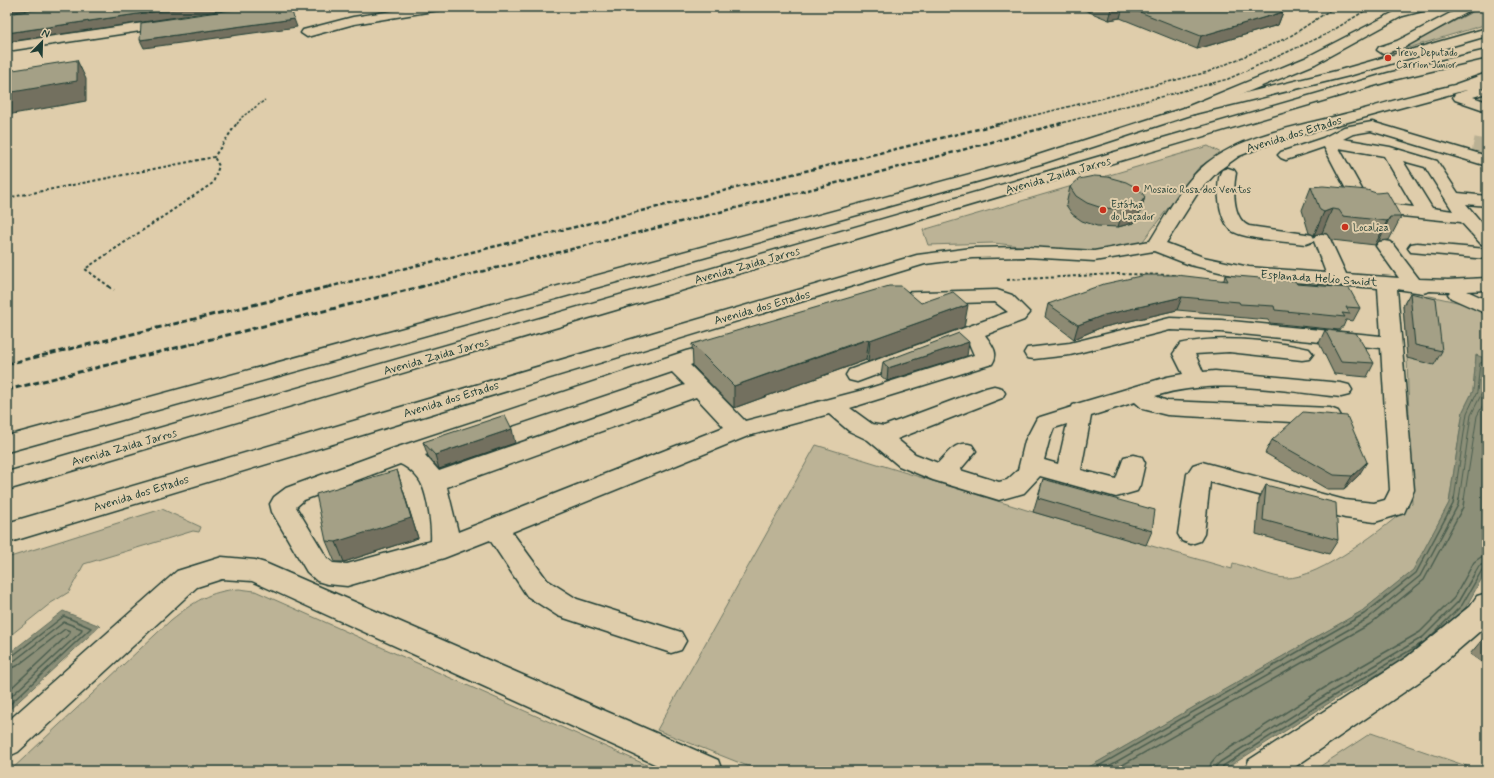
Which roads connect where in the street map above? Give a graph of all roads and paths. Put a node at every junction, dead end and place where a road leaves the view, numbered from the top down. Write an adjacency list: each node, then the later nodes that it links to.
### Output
1 (439, 7): 8 (main road)
2 (1426, 7): 4 (main road)
3 (1472, 7): 19 (main road)
4 (1408, 10): 19 (main road)
5 (183, 21): 9 (main road)
6 (12, 32): 9 (main road)
7 (1487, 32): 19 (main road, Avenida Zaida Jarros)
8 (307, 33)
9 (8, 47)
10 (1487, 54): 15 (main road, Avenida Zaida Jarros)
11 (1487, 68): 15 (main road)
12 (1487, 77): 14 (main road)
13 (1487, 83): 14 (main road, Avenida dos Estados)
14 (1461, 87): 36 (main road, Avenida dos Estados)
15 (1347, 90): 77 (main road, Avenida Zaida Jarros)
16 (1487, 90): 18 (main road)
17 (265, 100): 25 (path)
18 (1487, 107)
19 (1189, 111): 70 (main road, Avenida Zaida Jarros)
20 (1393, 121): 22 (main road)
21 (1328, 142): 23 (main road); 24 (main road); 26 (main road); 32 (main road)
22 (1473, 145)
23 (1390, 152): 28 (main road); 33 (main road)
24 (1286, 155)
25 (214, 157): 29 (path); 46 (path)
26 (1487, 161)
27 (1228, 173): 42 (main road)
28 (1452, 197): 30 (main road); 34 (main road)
29 (7, 198)
30 (1487, 201)
31 (1342, 204): 32 (main road)
32 (1364, 208): 33 (main road)
33 (1427, 214): 34 (main road)
34 (1466, 217): 35 (main road)
35 (1487, 240)
36 (1156, 245): 42 (main road, Esplanada Helio Smidt); 52 (main road, Avenida dos Estados)
37 (1385, 246): 44 (main road)
38 (1417, 248): 39 (main road)
39 (1487, 254)
40 (1184, 276): 41 (path)
41 (1001, 280)
42 (1338, 280): 43 (main road, Esplanada Helio Smidt)
43 (1387, 283): 44 (main road, Esplanada Helio Smidt); 53 (main road)
44 (1413, 284): 45 (main road, Esplanada Helio Smidt); 48 (main road)
45 (1487, 284)
46 (114, 290)
47 (1487, 293): 48 (main road)
48 (1458, 294): 50 (main road)
49 (867, 304): 51 (main road)
50 (1487, 308)
51 (973, 332): 63 (main road); 63 (main road)
52 (664, 335): 57 (main road); 80 (main road, Avenida dos Estados)
53 (1392, 343): 55 (main road); 81 (main road)
54 (737, 344): 57 (main road)
55 (1034, 353)
56 (1302, 354): 58 (main road)
57 (689, 360): 59 (main road); 72 (main road)
58 (1196, 380): 60 (main road); 62 (main road)
59 (700, 388): 68 (main road); 78 (main road)
60 (1341, 390)
61 (994, 393): 69 (main road)
62 (1138, 393): 66 (main road); 67 (main road)
63 (874, 394): 64 (main road)
64 (833, 405): 68 (main road); 69 (main road)
65 (738, 406): 68 (main road)
66 (1081, 410): 74 (main road); 76 (main road)
67 (1344, 417)
68 (747, 429): 79 (main road)
69 (877, 436): 75 (main road)
70 (7, 444)
71 (964, 451): 75 (main road)
72 (400, 455): 78 (main road); 82 (main road)
73 (1133, 463): 76 (main road)
74 (1031, 465): 75 (main road); 76 (main road)
75 (942, 474)
76 (1068, 475)
77 (7, 481)
78 (434, 482): 82 (main road)
79 (495, 528): 82 (main road); 84 (main road)
80 (7, 533)
81 (1191, 534)
82 (444, 548)
83 (1487, 604): 87 (main road)
84 (671, 641)
85 (7, 742): 86 (main road)
86 (706, 771)
87 (1261, 771)

